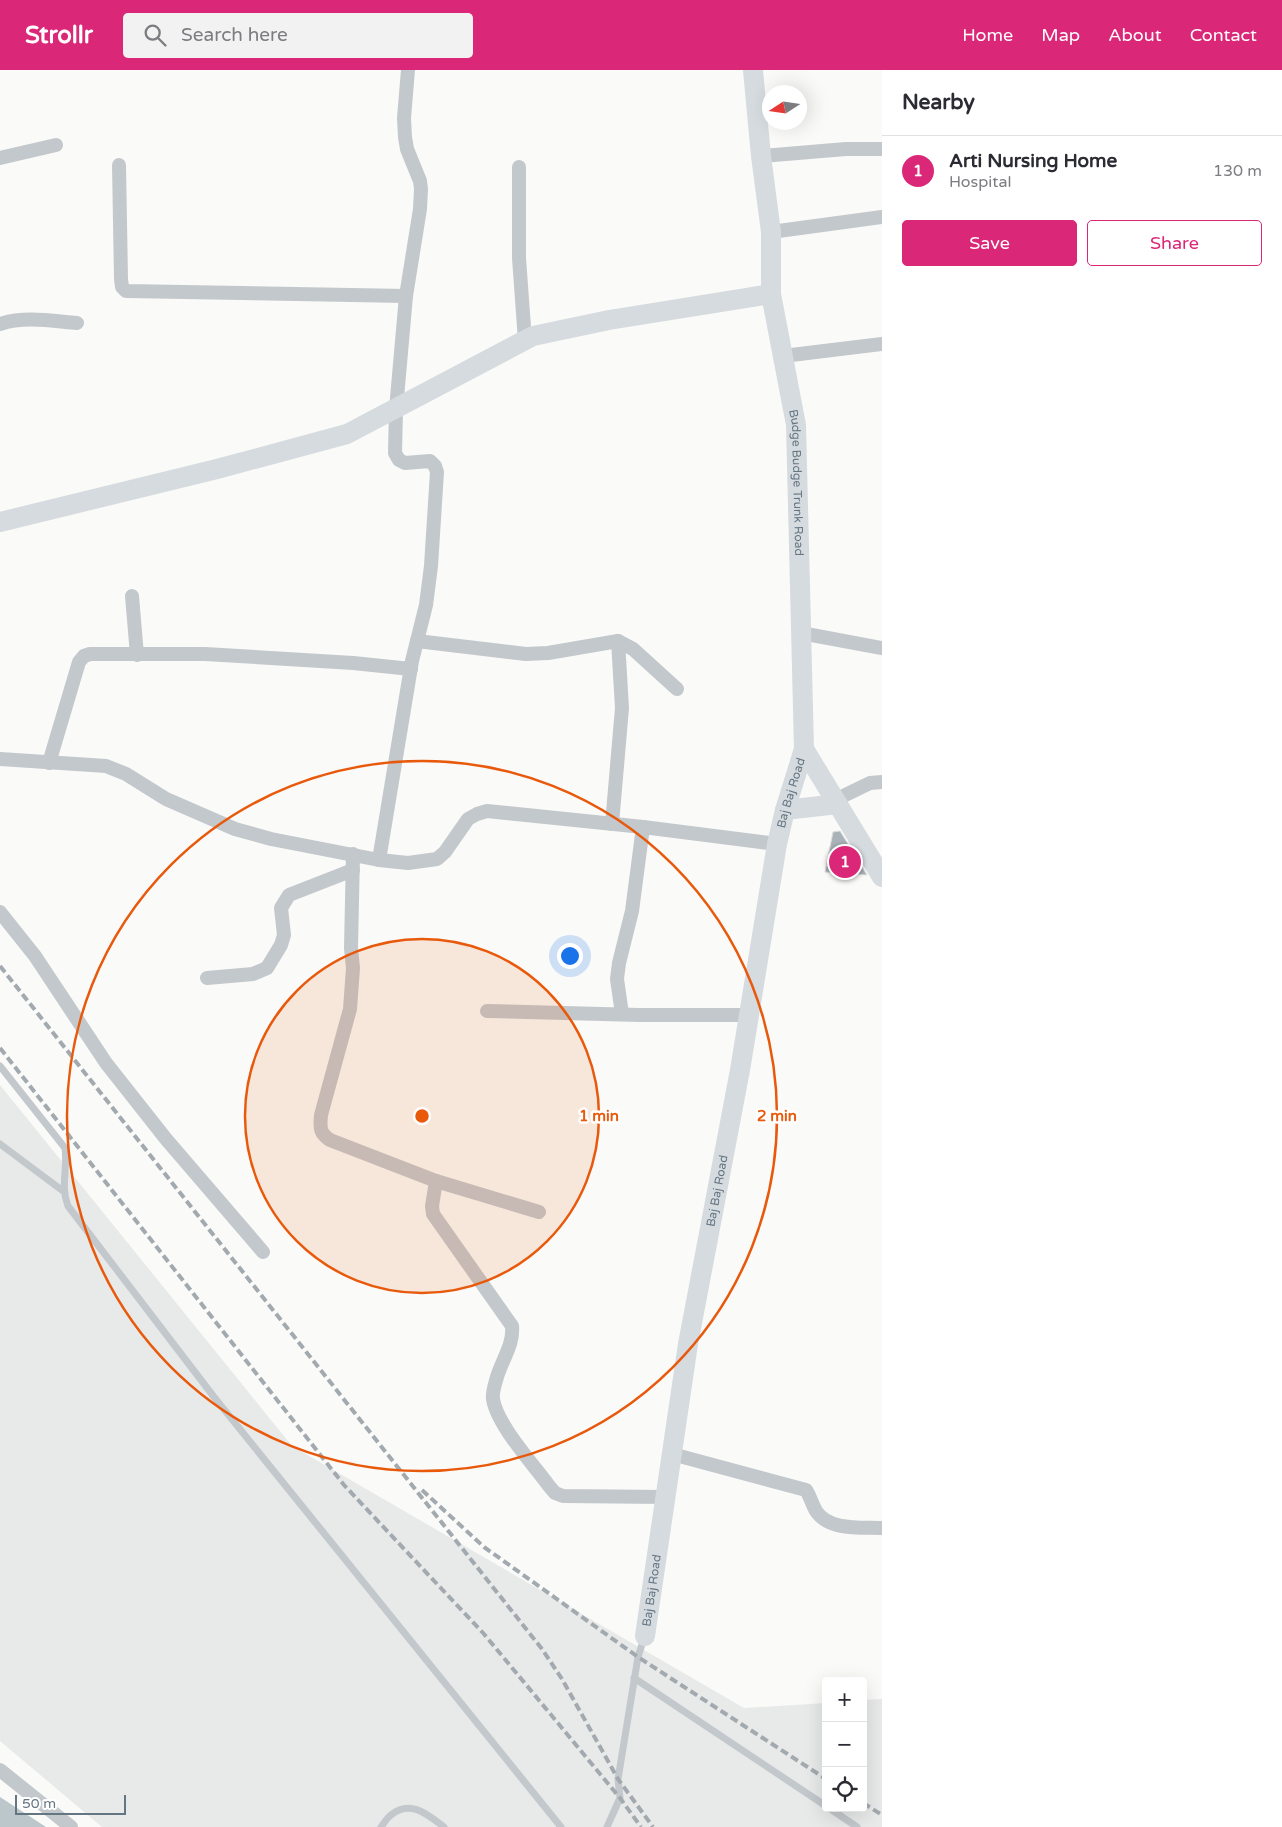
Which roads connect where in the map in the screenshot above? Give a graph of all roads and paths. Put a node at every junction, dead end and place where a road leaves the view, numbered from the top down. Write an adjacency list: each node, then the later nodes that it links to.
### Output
1 (408, 70): 12 (street)
2 (753, 70): 5 (main road, Budge Budge Trunk Road)
3 (56, 144): 6 (street)
4 (882, 149): 5 (street)
5 (761, 156): 10 (main road, Budge Budge Trunk Road)
6 (0, 158)
7 (119, 165): 12 (street)
8 (520, 167): 15 (street)
9 (882, 217): 10 (street)
10 (770, 232): 11 (main road, Budge Budge Trunk Road)
11 (771, 294): 15 (main road); 17 (main road, Budge Budge Trunk Road)
12 (406, 296): 18 (street)
13 (77, 323): 14 (street)
14 (0, 324)
15 (524, 341): 18 (main road)
16 (882, 344): 17 (street)
17 (783, 356): 21 (main road, Budge Budge Trunk Road)
18 (396, 409): 19 (main road); 22 (street)
19 (0, 522)
20 (132, 596): 25 (street)
21 (801, 633): 24 (street); 28 (main road, Budge Budge Trunk Road)
22 (417, 641): 23 (street); 26 (street)
23 (618, 641): 27 (street); 34 (street)
24 (882, 648)
25 (137, 655): 26 (street); 30 (street)
26 (411, 669): 38 (street)
27 (677, 689)
28 (804, 749): 32 (main road, Budge Budge Trunk Road); 33 (main road, Baj Baj Road)
29 (0, 759): 30 (street)
30 (49, 763): 37 (street)
31 (882, 782): 32 (street)
32 (836, 802): 33 (main road); 40 (main road, Budge Budge Trunk Road)
33 (785, 810): 36 (main road, Baj Baj Road)
34 (612, 824): 35 (street); 38 (street)
35 (643, 827): 36 (street); 44 (street)
36 (777, 844): 45 (main road, Baj Baj Road)
37 (353, 854): 38 (street); 39 (street)
38 (378, 860)
39 (353, 870): 42 (street); 48 (street)
40 (882, 877)
41 (0, 912): 51 (street)
42 (207, 978)
43 (487, 1011): 44 (street)
44 (622, 1014): 45 (street)
45 (750, 1015): 52 (main road, Baj Baj Road)
46 (0, 1066): 49 (lane)
47 (0, 1144): 49 (lane)
48 (436, 1181): 50 (street); 53 (street)
49 (63, 1191): 63 (lane)
50 (539, 1212)
51 (263, 1252)
52 (672, 1454): 53 (main road, Baj Baj Road); 54 (street)
53 (666, 1497): 55 (main road, Baj Baj Road)
54 (882, 1528)
55 (645, 1636): 56 (lane)
56 (634, 1678): 58 (lane); 64 (lane)
57 (0, 1770): 60 (street)
58 (822, 1803)
59 (835, 1812): 65 (lane)
60 (71, 1827)
61 (381, 1827): 62 (lane)
62 (444, 1827)
63 (561, 1827)
64 (607, 1827)
65 (857, 1827)

